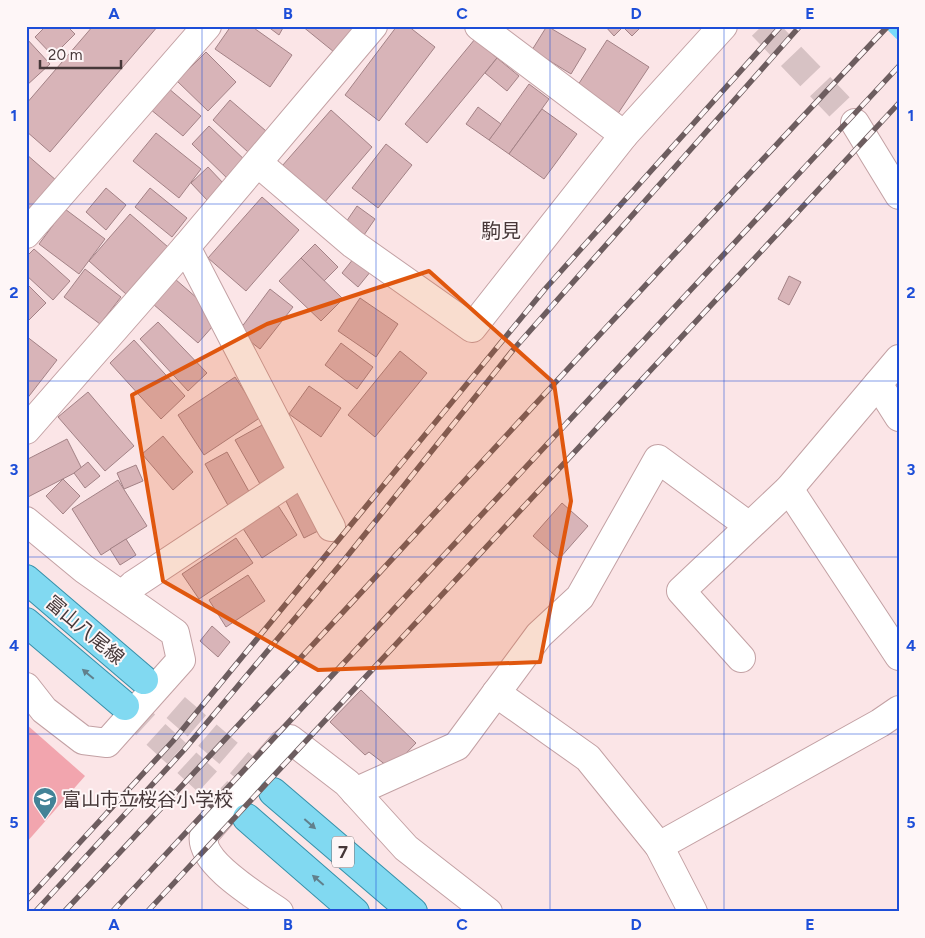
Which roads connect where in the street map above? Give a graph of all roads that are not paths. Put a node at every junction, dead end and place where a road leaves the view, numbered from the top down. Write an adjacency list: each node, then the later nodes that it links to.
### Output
1 (207, 26): 9 (street)
2 (373, 26): 7 (street)
3 (478, 26): 6 (street)
4 (723, 26): 6 (street)
5 (855, 123): 8 (street)
6 (624, 134): 7 (street)
7 (258, 163): 10 (street)
8 (899, 195)
9 (26, 234)
10 (186, 247): 14 (street); 15 (street)
11 (899, 359): 12 (street)
12 (878, 384): 13 (street); 16 (street)
13 (899, 417)
14 (26, 430)
15 (302, 473): 19 (street); 21 (street)
16 (789, 488): 18 (street); 23 (street)
17 (26, 521): 21 (street)
18 (750, 526): 24 (street); 27 (street)
19 (331, 527)
20 (26, 579): 25 (main road, 富山八尾線)
21 (122, 595): 26 (street)
22 (26, 622): 28 (main road, 富山八尾線, one-way to 22)
23 (899, 656)
24 (741, 658)
25 (144, 680)
26 (26, 687)
27 (496, 693): 31 (street); 33 (street)
28 (125, 706)
29 (899, 710): 33 (street)
30 (273, 792): 36 (main road, 7, one-way to 36)
31 (356, 792): 34 (street); 37 (street)
32 (247, 818): 35 (main road, 7, one-way to 32)
33 (659, 846): 38 (street)
34 (279, 912)
35 (355, 912)
36 (413, 912)
37 (488, 912)
38 (693, 912)

